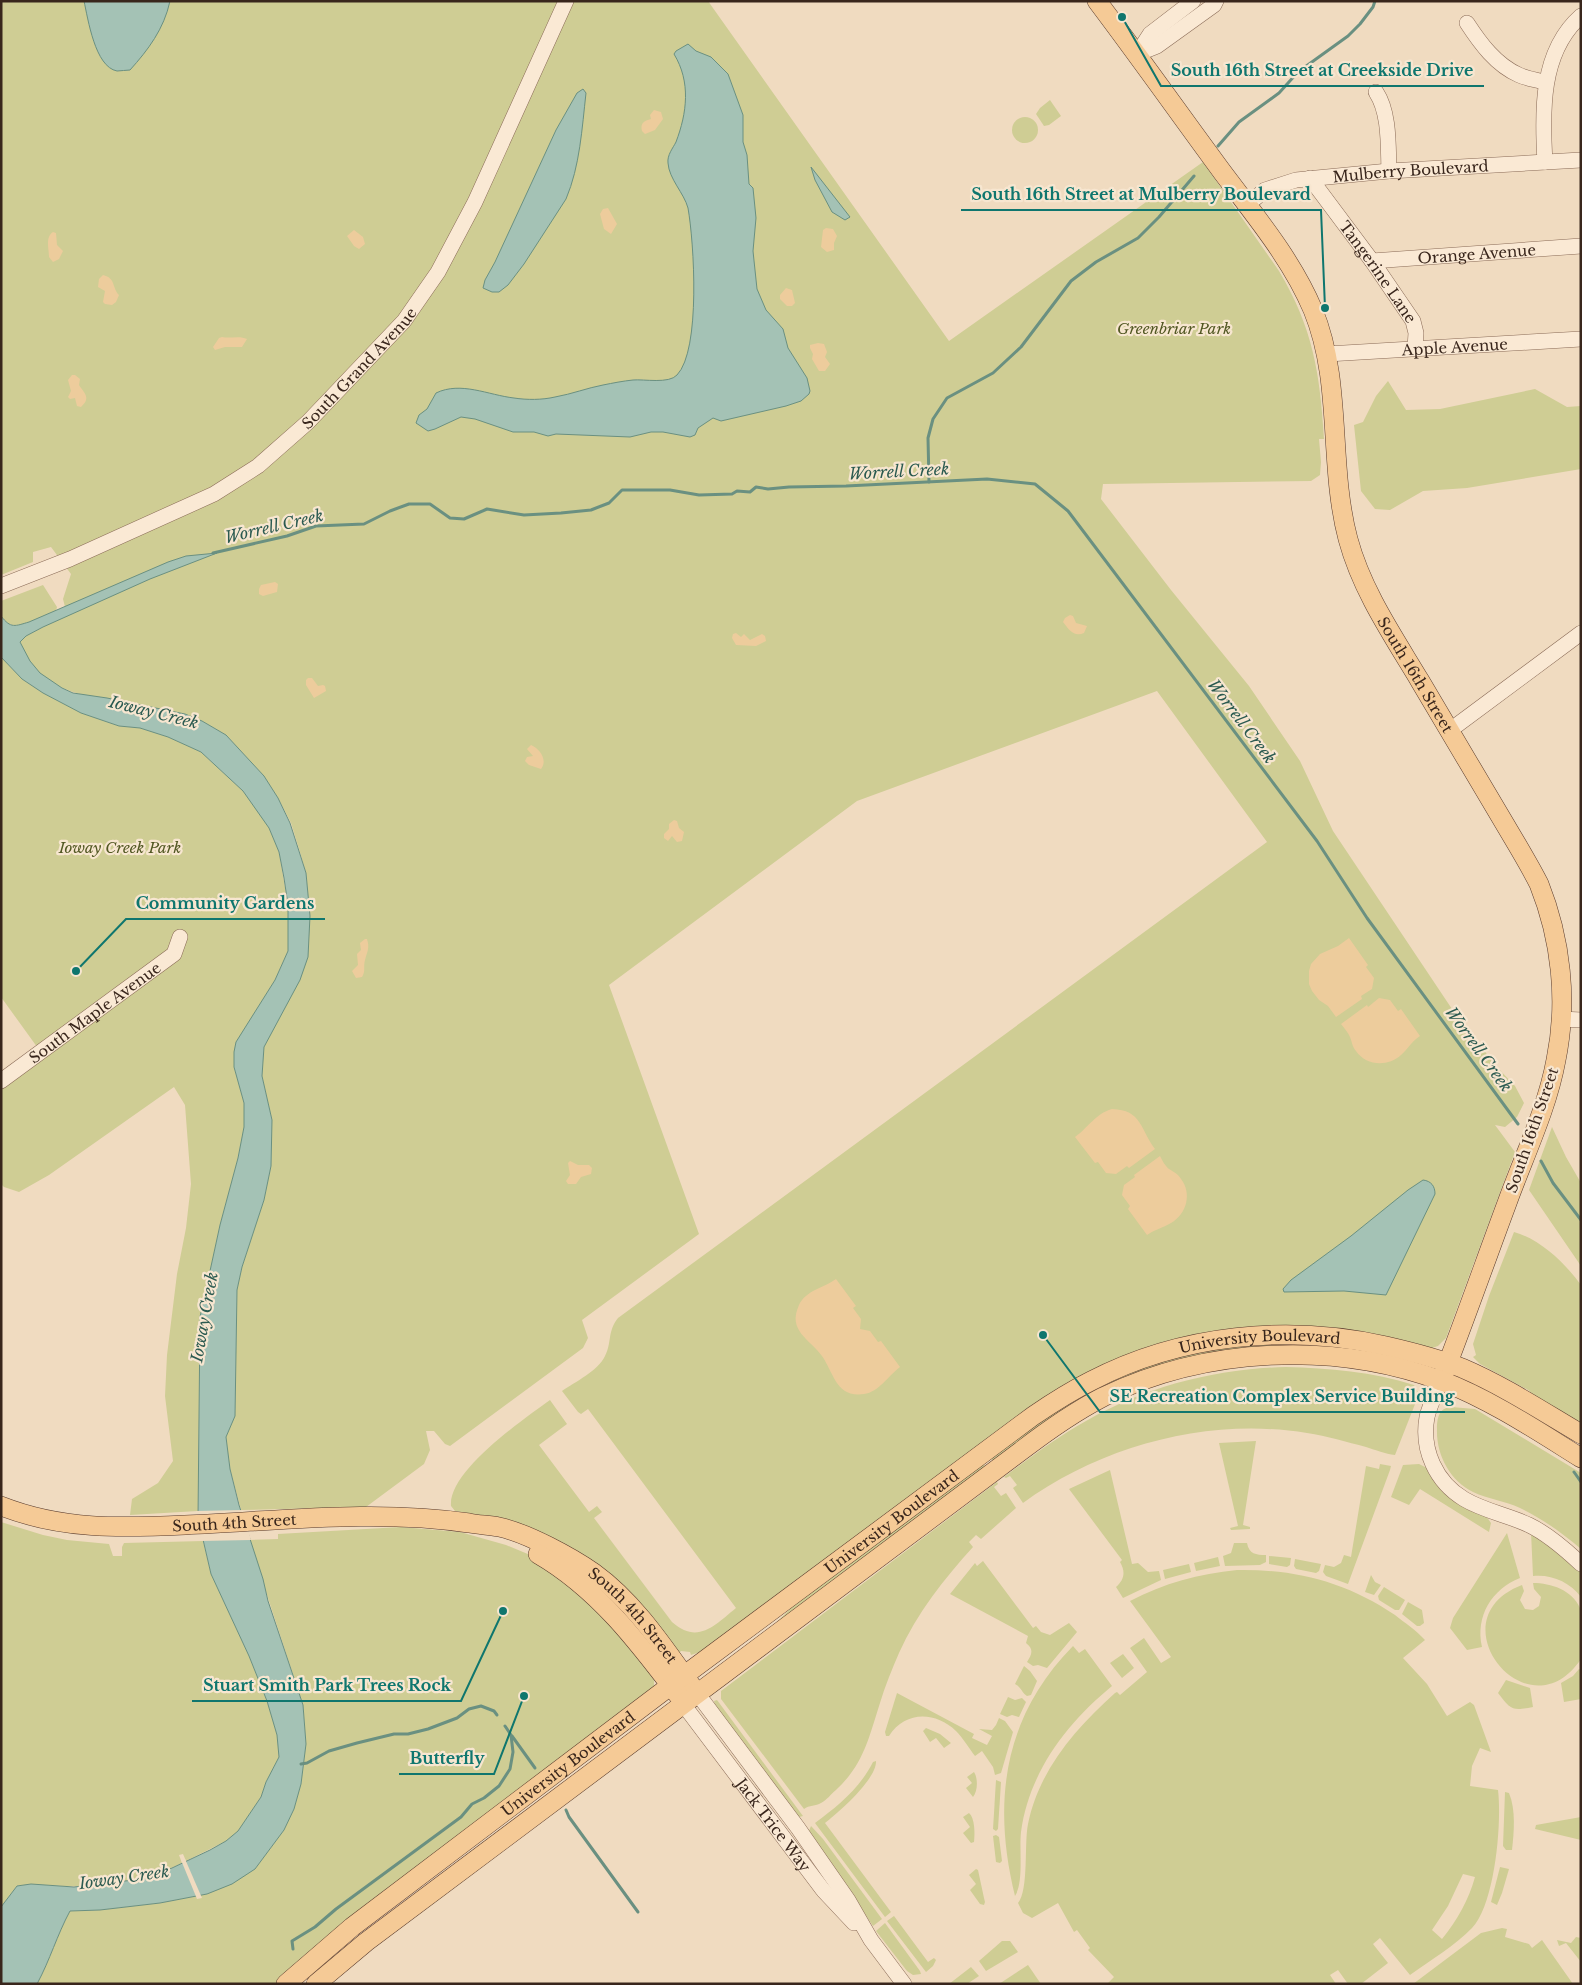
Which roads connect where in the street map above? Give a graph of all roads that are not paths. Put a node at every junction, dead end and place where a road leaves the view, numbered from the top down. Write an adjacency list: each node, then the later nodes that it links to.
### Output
1 (566, 1): 20 (street, South Grand Avenue)
2 (1097, 1): 7 (main road, South 16th Street)
3 (1193, 1): 7 (street)
4 (1216, 1): 7 (street)
5 (1581, 16): 8 (street)
6 (1467, 23): 8 (street)
7 (1137, 54): 14 (main road, South 16th Street)
8 (1546, 83): 11 (street)
9 (1376, 92): 12 (street)
10 (1581, 160): 11 (street, Mulberry Boulevard)
11 (1544, 162): 12 (street, Mulberry Boulevard)
12 (1389, 171): 13 (street, Mulberry Boulevard)
13 (1310, 178): 14 (street, Mulberry Boulevard); 16 (street, Tangerine Lane)
14 (1247, 206): 19 (main road, South 16th Street)
15 (1581, 246): 16 (street, Orange Avenue)
16 (1372, 261): 18 (street, Tangerine Lane)
17 (1581, 339): 18 (street, Apple Avenue)
18 (1416, 348): 19 (street, Apple Avenue)
19 (1327, 354): 22 (main road, South 16th Street)
20 (1, 586)
21 (1581, 633): 22 (street)
22 (1450, 731): 24 (main road, South 16th Street)
23 (180, 937): 26 (street, South Maple Avenue)
24 (1561, 1019): 25 (street); 27 (main road, South 16th Street)
25 (1581, 1020)
26 (1, 1081)
27 (1448, 1363): 28 (main road, South 16th Street); 29 (main road, University Boulevard); 33 (main road, University Boulevard)
28 (1441, 1381): 30 (main road, University Boulevard); 32 (street); 34 (main road, University Boulevard)
29 (1581, 1434)
30 (1581, 1458)
31 (1, 1506): 33 (main road, South 4th Street)
32 (1581, 1564)
33 (677, 1681): 34 (main road, South 4th Street); 35 (main road, University Boulevard)
34 (690, 1698): 36 (main road, University Boulevard); 37 (street, Jack Trice Way)
35 (286, 1984)
36 (316, 1984)
37 (904, 1984)

